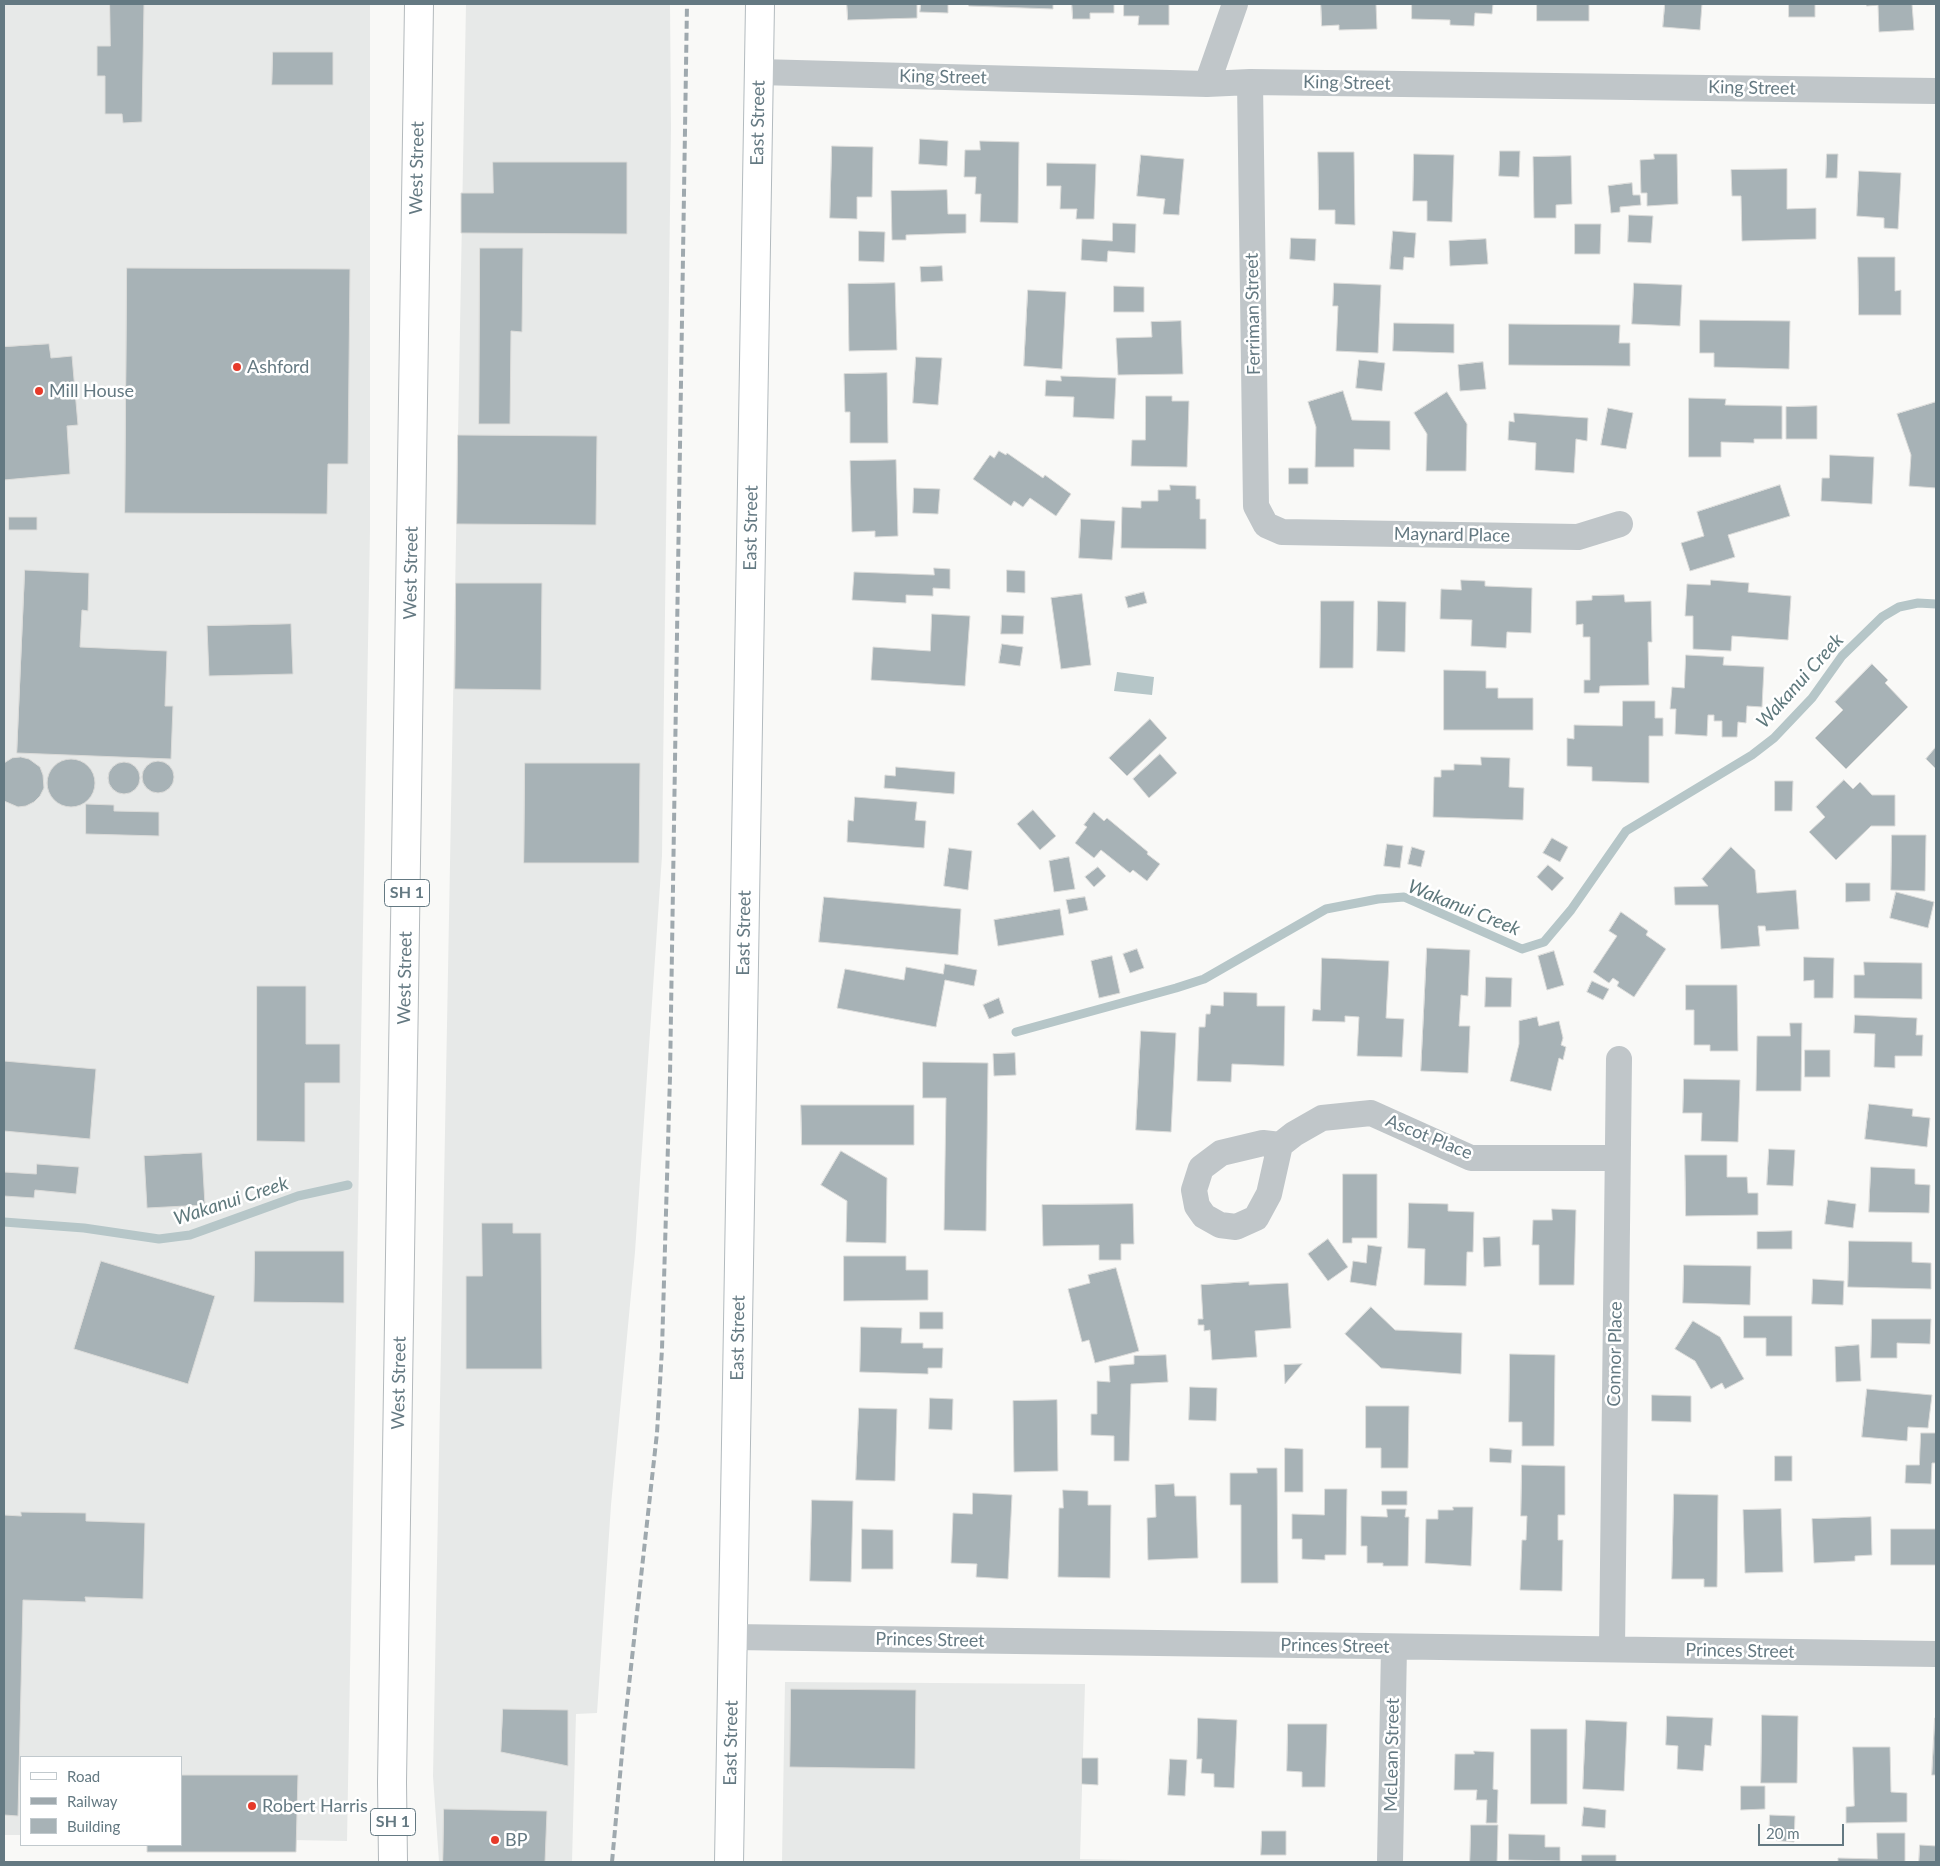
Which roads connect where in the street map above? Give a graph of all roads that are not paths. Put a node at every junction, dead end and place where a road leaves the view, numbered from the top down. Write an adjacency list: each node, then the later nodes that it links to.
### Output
1 (419, 4): 17 (main road, West Street / SH 1)
2 (760, 4): 4 (main road, East Street)
3 (1235, 4): 6 (street)
4 (759, 72): 6 (street, King Street); 13 (main road, East Street)
5 (1250, 82): 6 (street, King Street); 7 (street, King Street); 9 (street, Ferriman Street)
6 (1207, 84)
7 (1936, 91)
8 (1620, 524): 9 (street, Maynard Place)
9 (1282, 532)
10 (1619, 1059): 12 (street, Connor Place)
11 (1280, 1145): 12 (street, Ascot Place)
12 (1617, 1158): 15 (street, Connor Place)
13 (733, 1637): 14 (street, Princes Street); 18 (main road, East Street)
14 (1394, 1647): 15 (street, Princes Street); 19 (street, McLean Street)
15 (1612, 1648): 16 (street, Princes Street)
16 (1936, 1654)
17 (393, 1862)
18 (729, 1862)
19 (1390, 1862)

